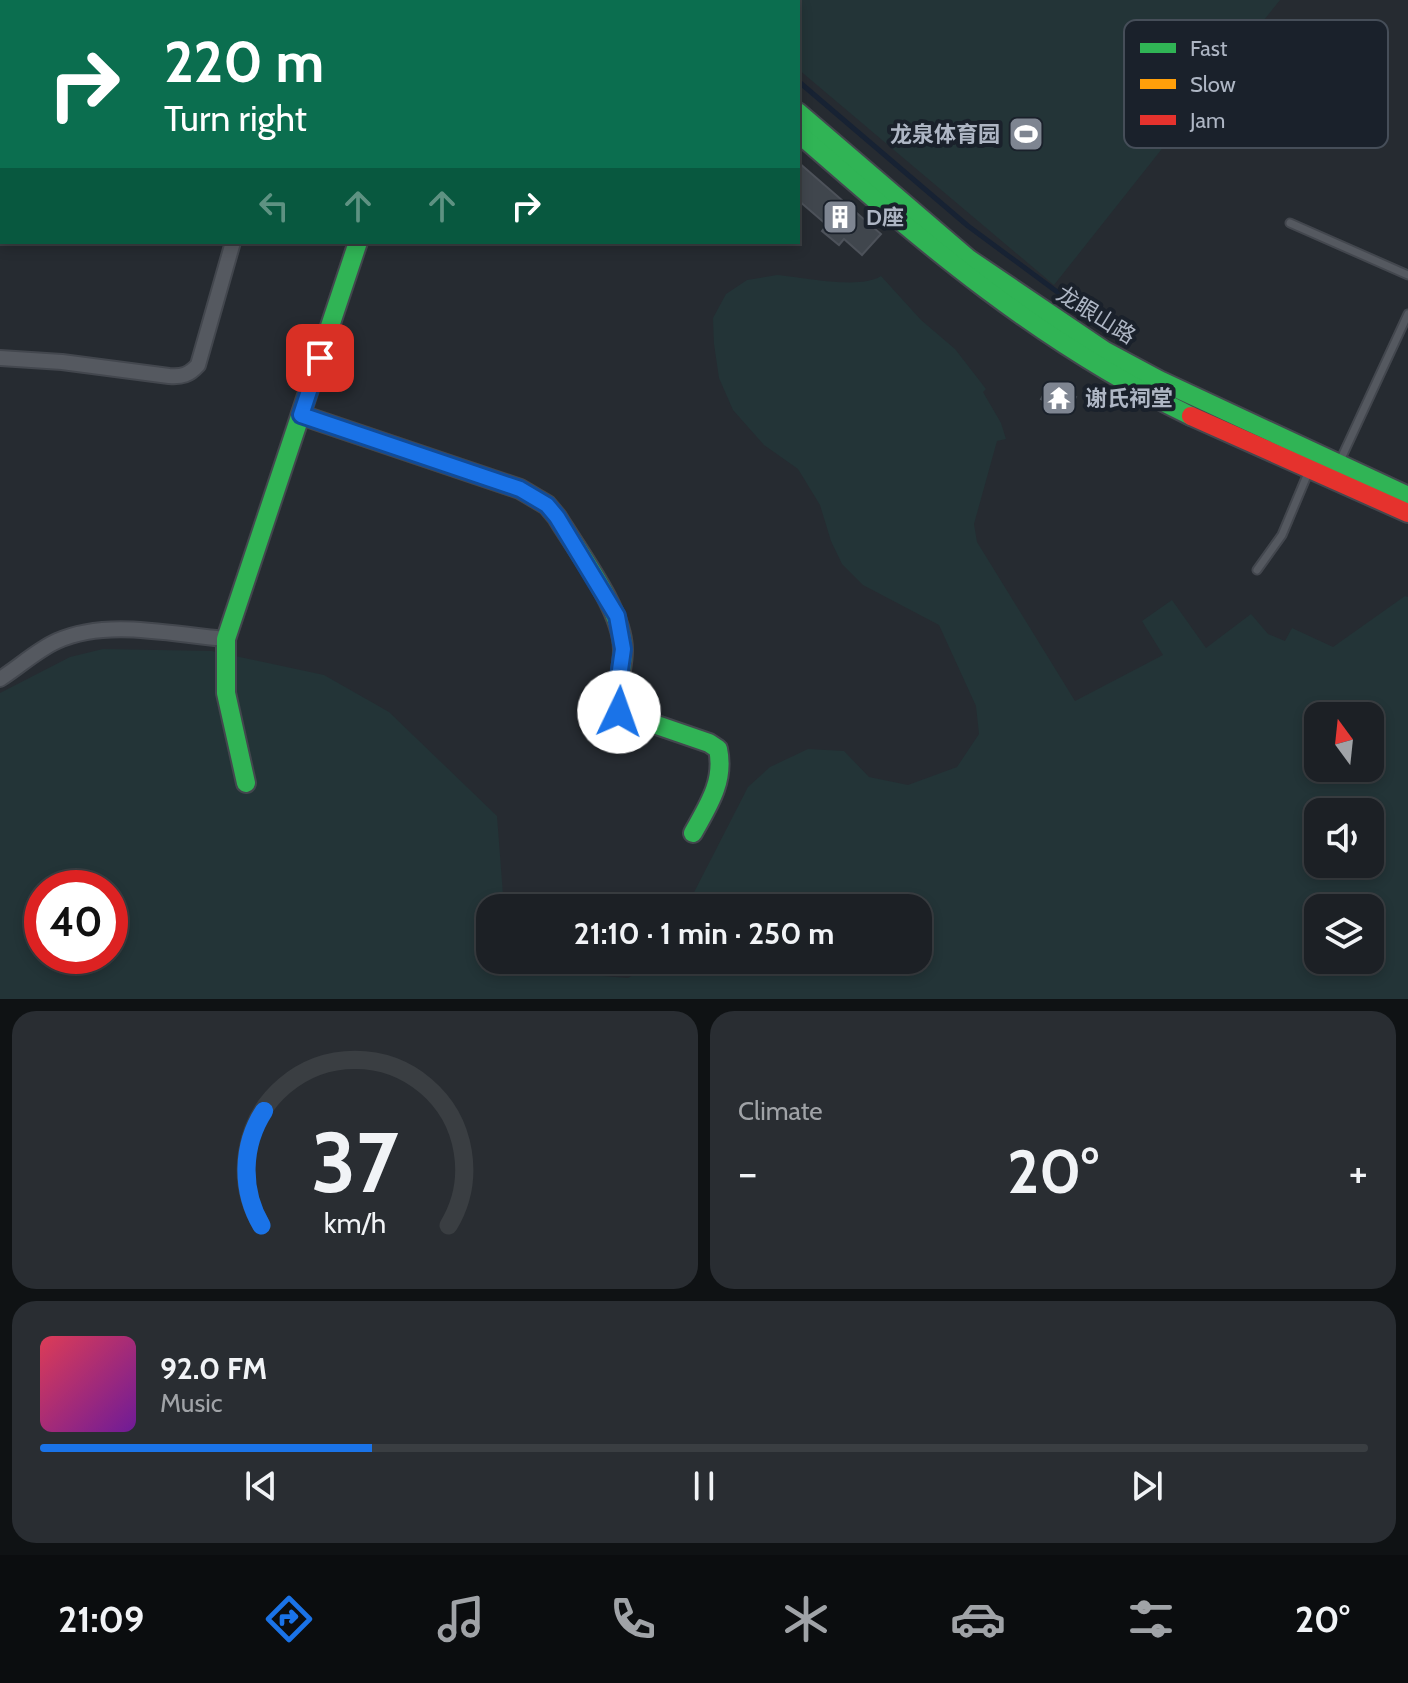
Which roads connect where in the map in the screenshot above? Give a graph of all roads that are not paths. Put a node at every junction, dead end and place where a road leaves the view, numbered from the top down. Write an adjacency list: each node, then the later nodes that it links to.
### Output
1 (800, 114): 10 (street, 龙眼山路)
2 (800, 135): 10 (street, 龙眼山路)
3 (1290, 223): 6 (lane)
4 (232, 244): 8 (street)
5 (357, 244): 9 (street)
6 (1408, 275)
7 (1408, 314): 11 (lane)
8 (0, 358)
9 (301, 415): 15 (street); 18 (street)
10 (1313, 462): 11 (street, 龙眼山路); 14 (lane)
11 (1335, 472): 12 (street, 龙眼山路); 13 (street, 龙眼山路)
12 (1408, 496)
13 (1408, 513)
14 (1257, 570)
15 (226, 639): 16 (street); 17 (street)
16 (0, 679)
17 (246, 783)
18 (693, 833)

